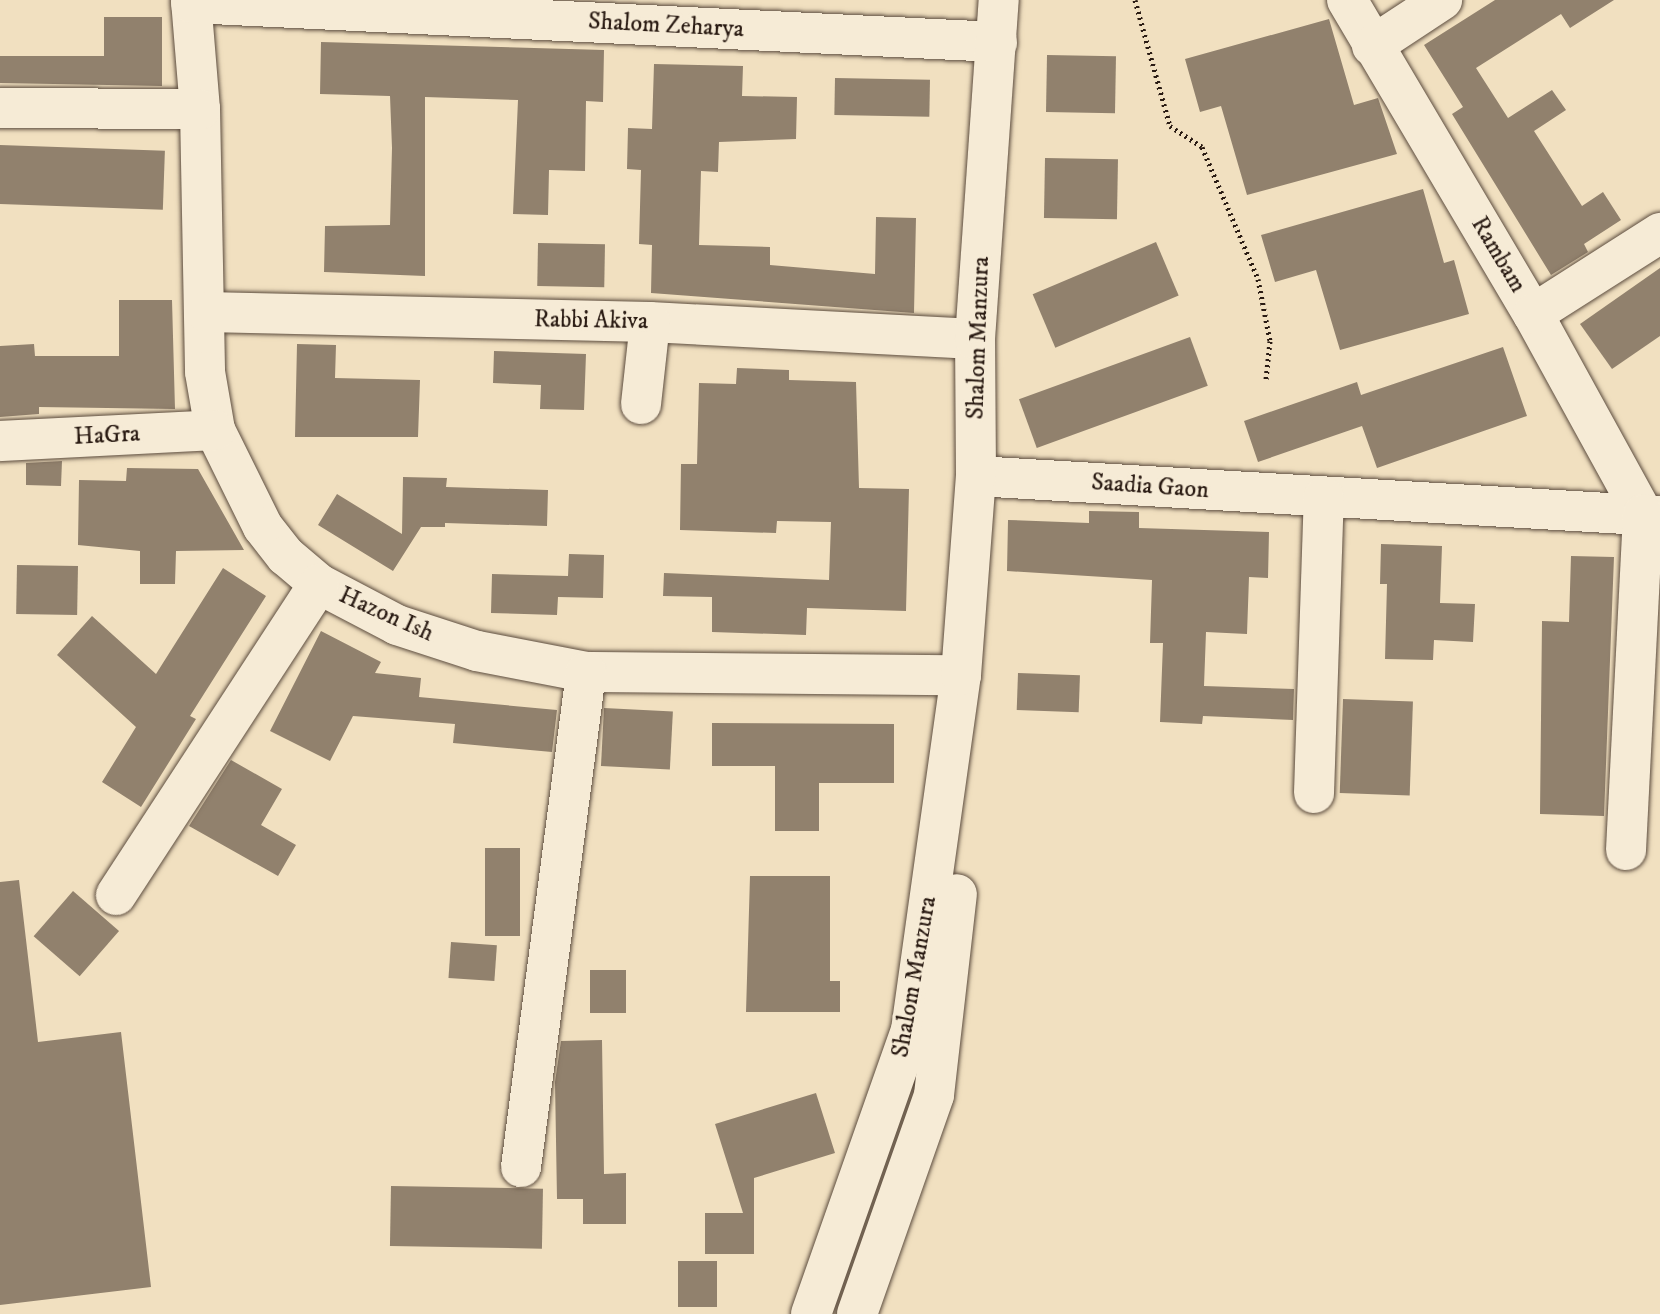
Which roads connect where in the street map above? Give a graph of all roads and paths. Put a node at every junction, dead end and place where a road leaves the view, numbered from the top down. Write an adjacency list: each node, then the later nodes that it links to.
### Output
1 (999, 0): 6 (street, Shalom Manzura)
2 (1135, 0): 15 (path)
3 (1347, 0): 7 (street, Rambam)
4 (1442, 0): 7 (street)
5 (191, 2): 6 (street, Shalom Zeharya); 9 (street, Hazon Ish)
6 (997, 42): 14 (street, Shalom Manzura)
7 (1372, 46): 12 (street, Rambam)
8 (0, 108): 9 (street)
9 (200, 109): 11 (street, Hazon Ish)
10 (1660, 233): 12 (street)
11 (206, 312): 13 (street, Rabbi Akiva); 17 (street, Hazon Ish)
12 (1533, 314): 21 (street, Rambam)
13 (650, 322): 14 (street, Rabbi Akiva); 16 (street)
14 (975, 339): 19 (street, Shalom Manzura)
15 (1266, 380)
16 (641, 404)
17 (215, 430): 18 (street, HaGra); 22 (street, Hazon Ish)
18 (0, 441)
19 (976, 476): 20 (street, Saadia Gaon); 24 (street, Shalom Manzura)
20 (1324, 497): 21 (street, Saadia Gaon); 25 (street)
21 (1651, 515): 26 (street)
22 (319, 584): 23 (street, Hazon Ish); 27 (street)
23 (586, 672): 24 (street, Hazon Ish); 28 (street)
24 (961, 675): 29 (street, Shalom Manzura); 30 (street, Shalom Manzura)
25 (1314, 793)
26 (1626, 850)
27 (116, 895)
28 (521, 1167)
29 (811, 1314)
30 (857, 1314)

